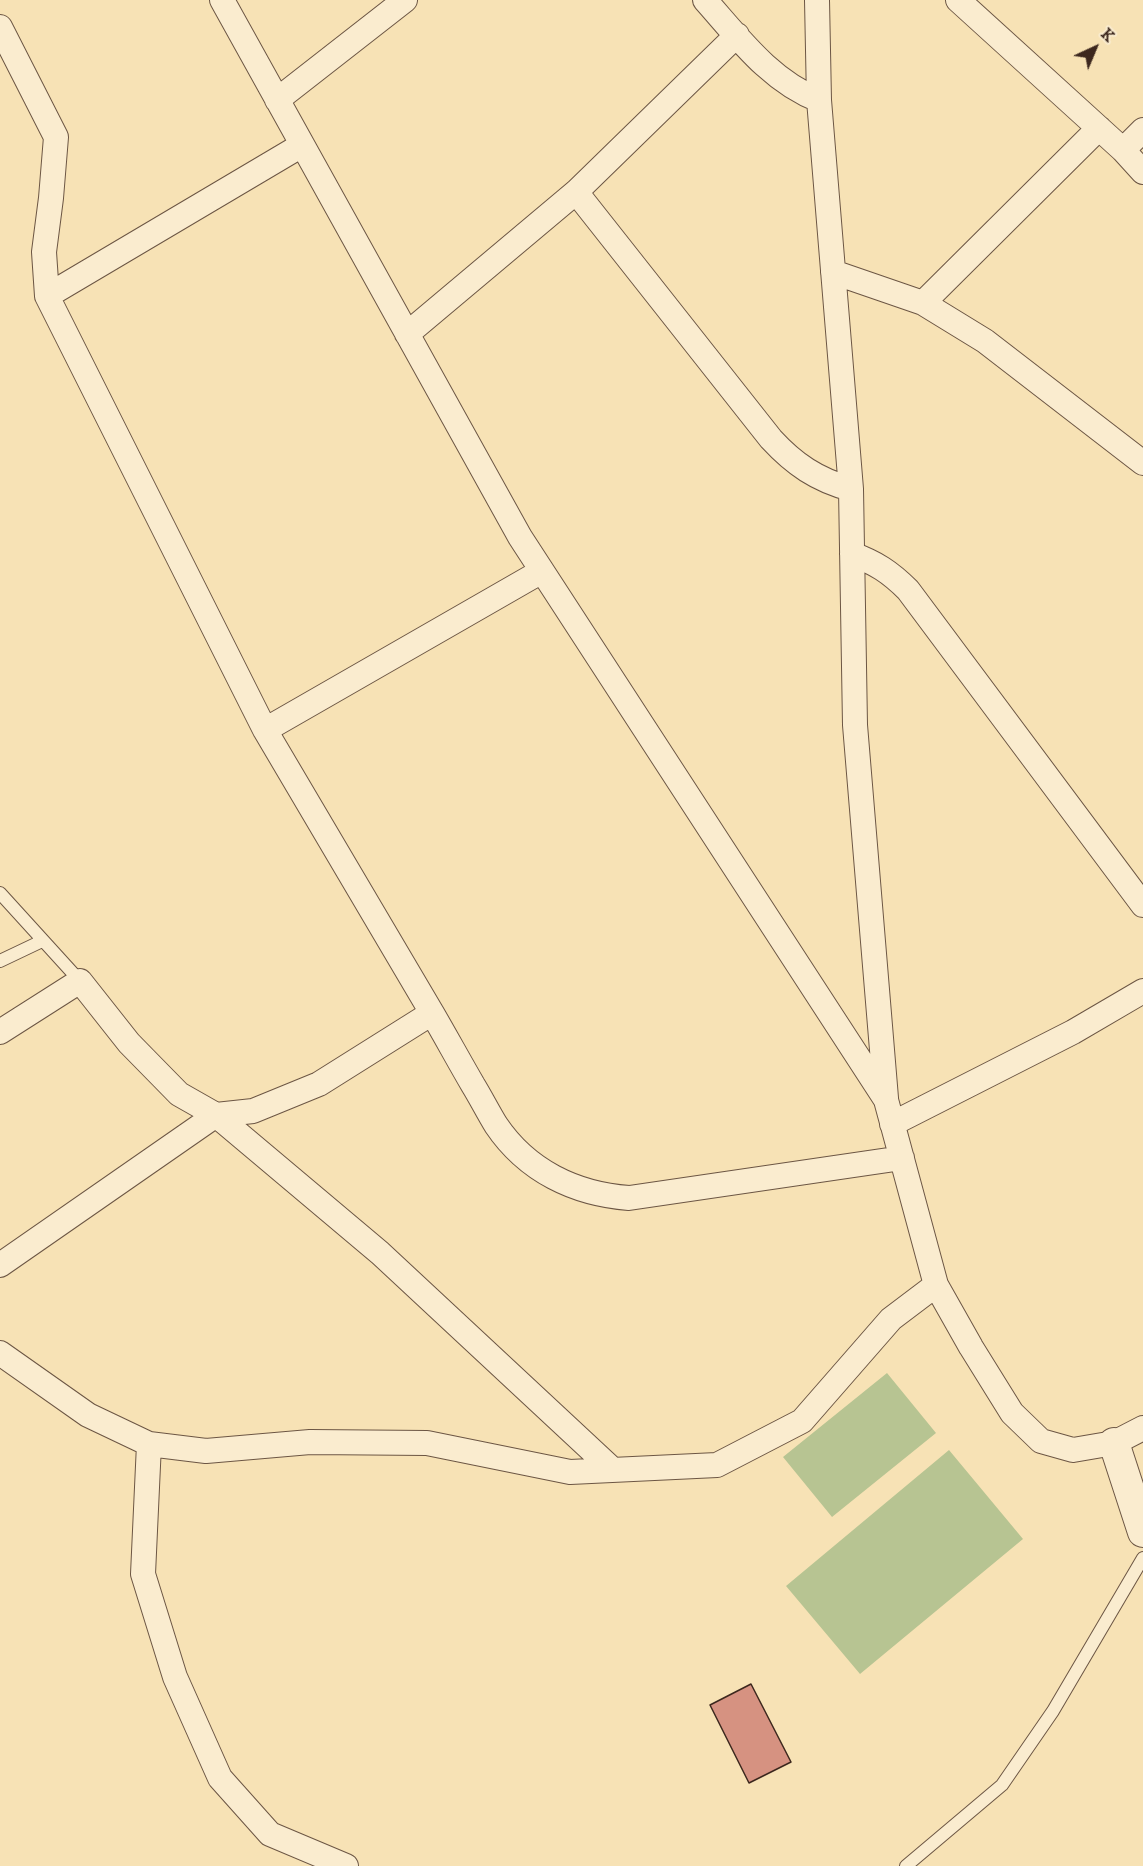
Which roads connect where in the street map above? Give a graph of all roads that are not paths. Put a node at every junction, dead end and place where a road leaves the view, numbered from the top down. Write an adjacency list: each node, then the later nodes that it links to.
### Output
1 (222, 0): 8 (street)
2 (405, 0): 8 (street)
3 (705, 0): 7 (street)
4 (817, 0): 9 (street)
5 (958, 0): 10 (street)
6 (0, 27): 17 (street)
7 (737, 35): 9 (street); 15 (street)
8 (277, 100): 12 (street)
9 (819, 100): 16 (street)
10 (1099, 128): 13 (street); 18 (street)
11 (1143, 130): 13 (street)
12 (302, 145): 17 (street); 19 (street)
13 (1123, 150): 14 (street)
14 (1143, 172)
15 (576, 192): 19 (street); 21 (street)
16 (833, 272): 18 (street); 21 (street)
17 (47, 296): 24 (street)
18 (923, 303): 20 (street)
19 (407, 334): 23 (street)
20 (1143, 463)
21 (851, 489): 22 (street)
22 (852, 554): 26 (street); 33 (street)
23 (542, 571): 24 (street); 33 (street)
24 (265, 730): 31 (street)
25 (0, 893): 27 (lane)
26 (1143, 905)
27 (42, 941): 28 (lane); 29 (lane)
28 (0, 961)
29 (80, 981): 32 (street); 34 (street)
30 (1143, 991): 35 (street)
31 (432, 1013): 34 (street); 36 (street)
32 (0, 1032)
33 (886, 1100): 35 (street)
34 (216, 1114): 37 (street); 43 (street)
35 (892, 1124): 36 (street)
36 (902, 1158): 38 (street)
37 (0, 1265)
38 (936, 1285): 41 (street); 43 (street)
39 (0, 1353): 42 (street)
40 (1143, 1428): 41 (street)
41 (1114, 1443): 44 (street)
42 (149, 1444): 43 (street); 46 (street)
43 (613, 1470)
44 (1143, 1532)
45 (1143, 1558): 47 (lane)
46 (346, 1866)
47 (906, 1866)

